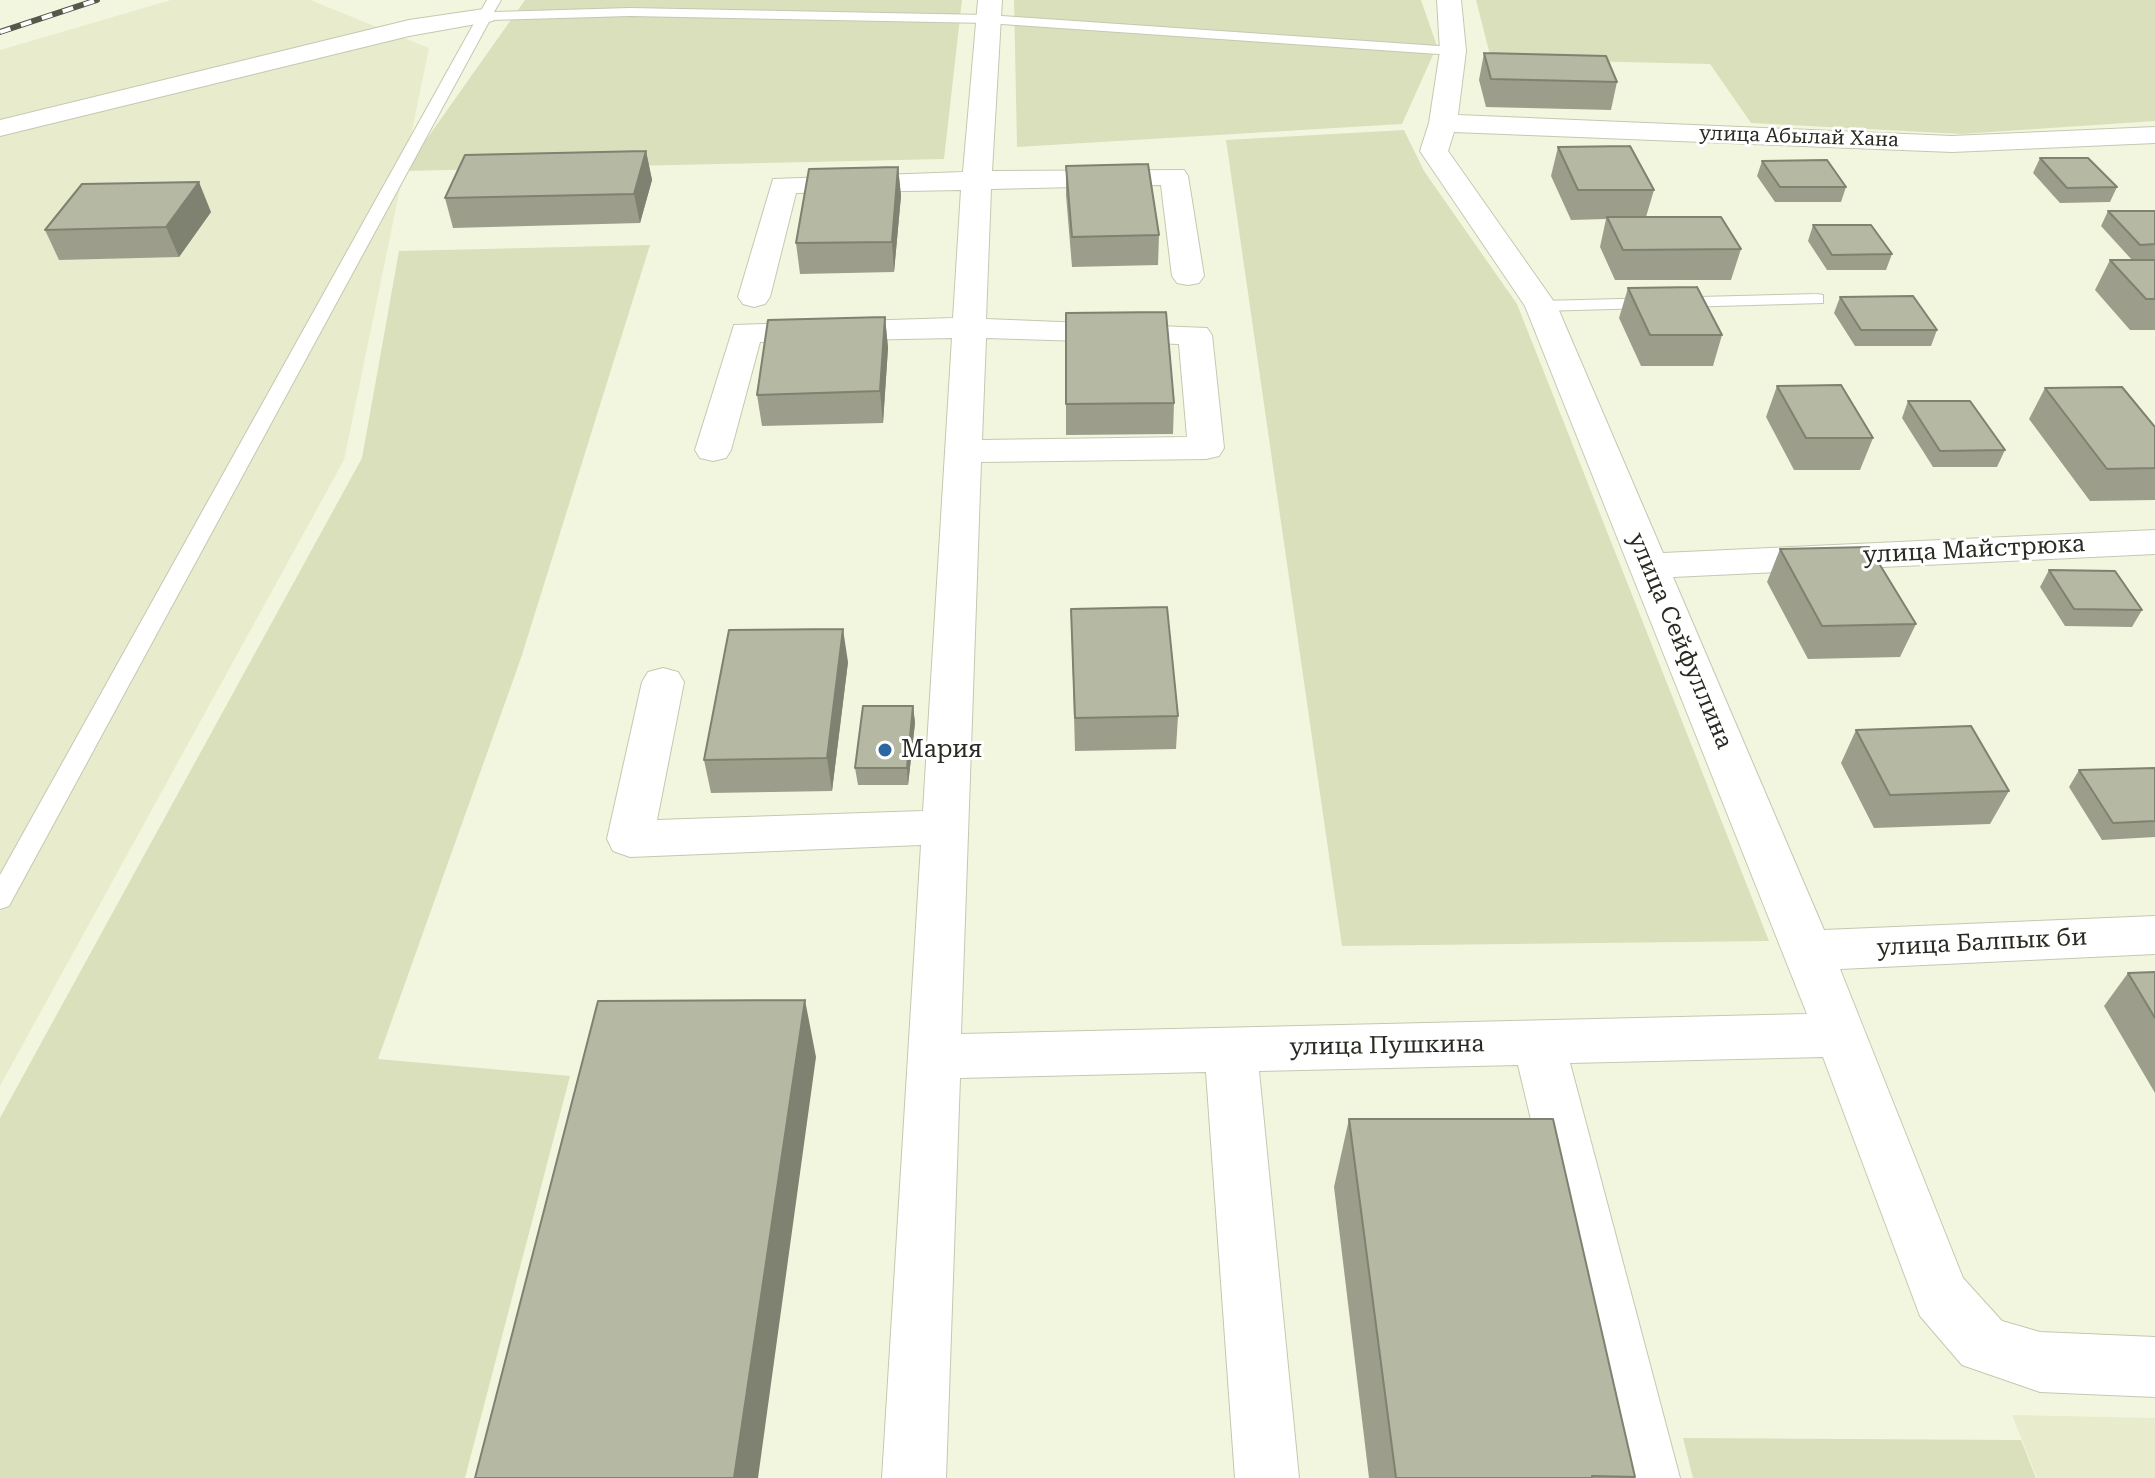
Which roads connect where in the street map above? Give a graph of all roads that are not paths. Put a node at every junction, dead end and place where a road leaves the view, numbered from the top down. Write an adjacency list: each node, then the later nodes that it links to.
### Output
1 (1449, 0): 4 (street, улица Сейфуллина)
2 (489, 8): 3 (lane); 6 (street); 20 (lane)
3 (988, 9): 4 (lane); 8 (street)
4 (1453, 51): 5 (street, улица Сейфуллина)
5 (1443, 123): 7 (street, улица Абылай Хана); 12 (street, улица Сейфуллина)
6 (0, 128)
7 (2155, 135)
8 (977, 182): 9 (street); 10 (street); 13 (street)
9 (1188, 276)
10 (754, 297)
11 (1817, 299): 12 (lane)
12 (1541, 306): 17 (street, улица Сейфуллина)
13 (970, 328): 14 (street); 15 (street); 15 (street)
14 (713, 450)
15 (964, 451): 19 (street)
16 (2155, 542): 17 (street, улица Майстрюка)
17 (1649, 566): 22 (street, улица Сейфуллина)
18 (663, 682): 19 (street)
19 (945, 827): 26 (street)
20 (0, 899)
21 (2155, 935): 22 (street, улица Балпык би)
22 (1808, 951): 23 (street, улица Сейфуллина)
23 (1841, 1035): 24 (street, улица Пушкина); 27 (street, улица Сейфуллина)
24 (1539, 1043): 25 (street, улица Пушкина); 30 (street)
25 (1231, 1050): 26 (street, улица Пушкина); 29 (street)
26 (934, 1057): 28 (street)
27 (2155, 1367)
28 (914, 1478)
29 (1267, 1478)
30 (1648, 1478)

